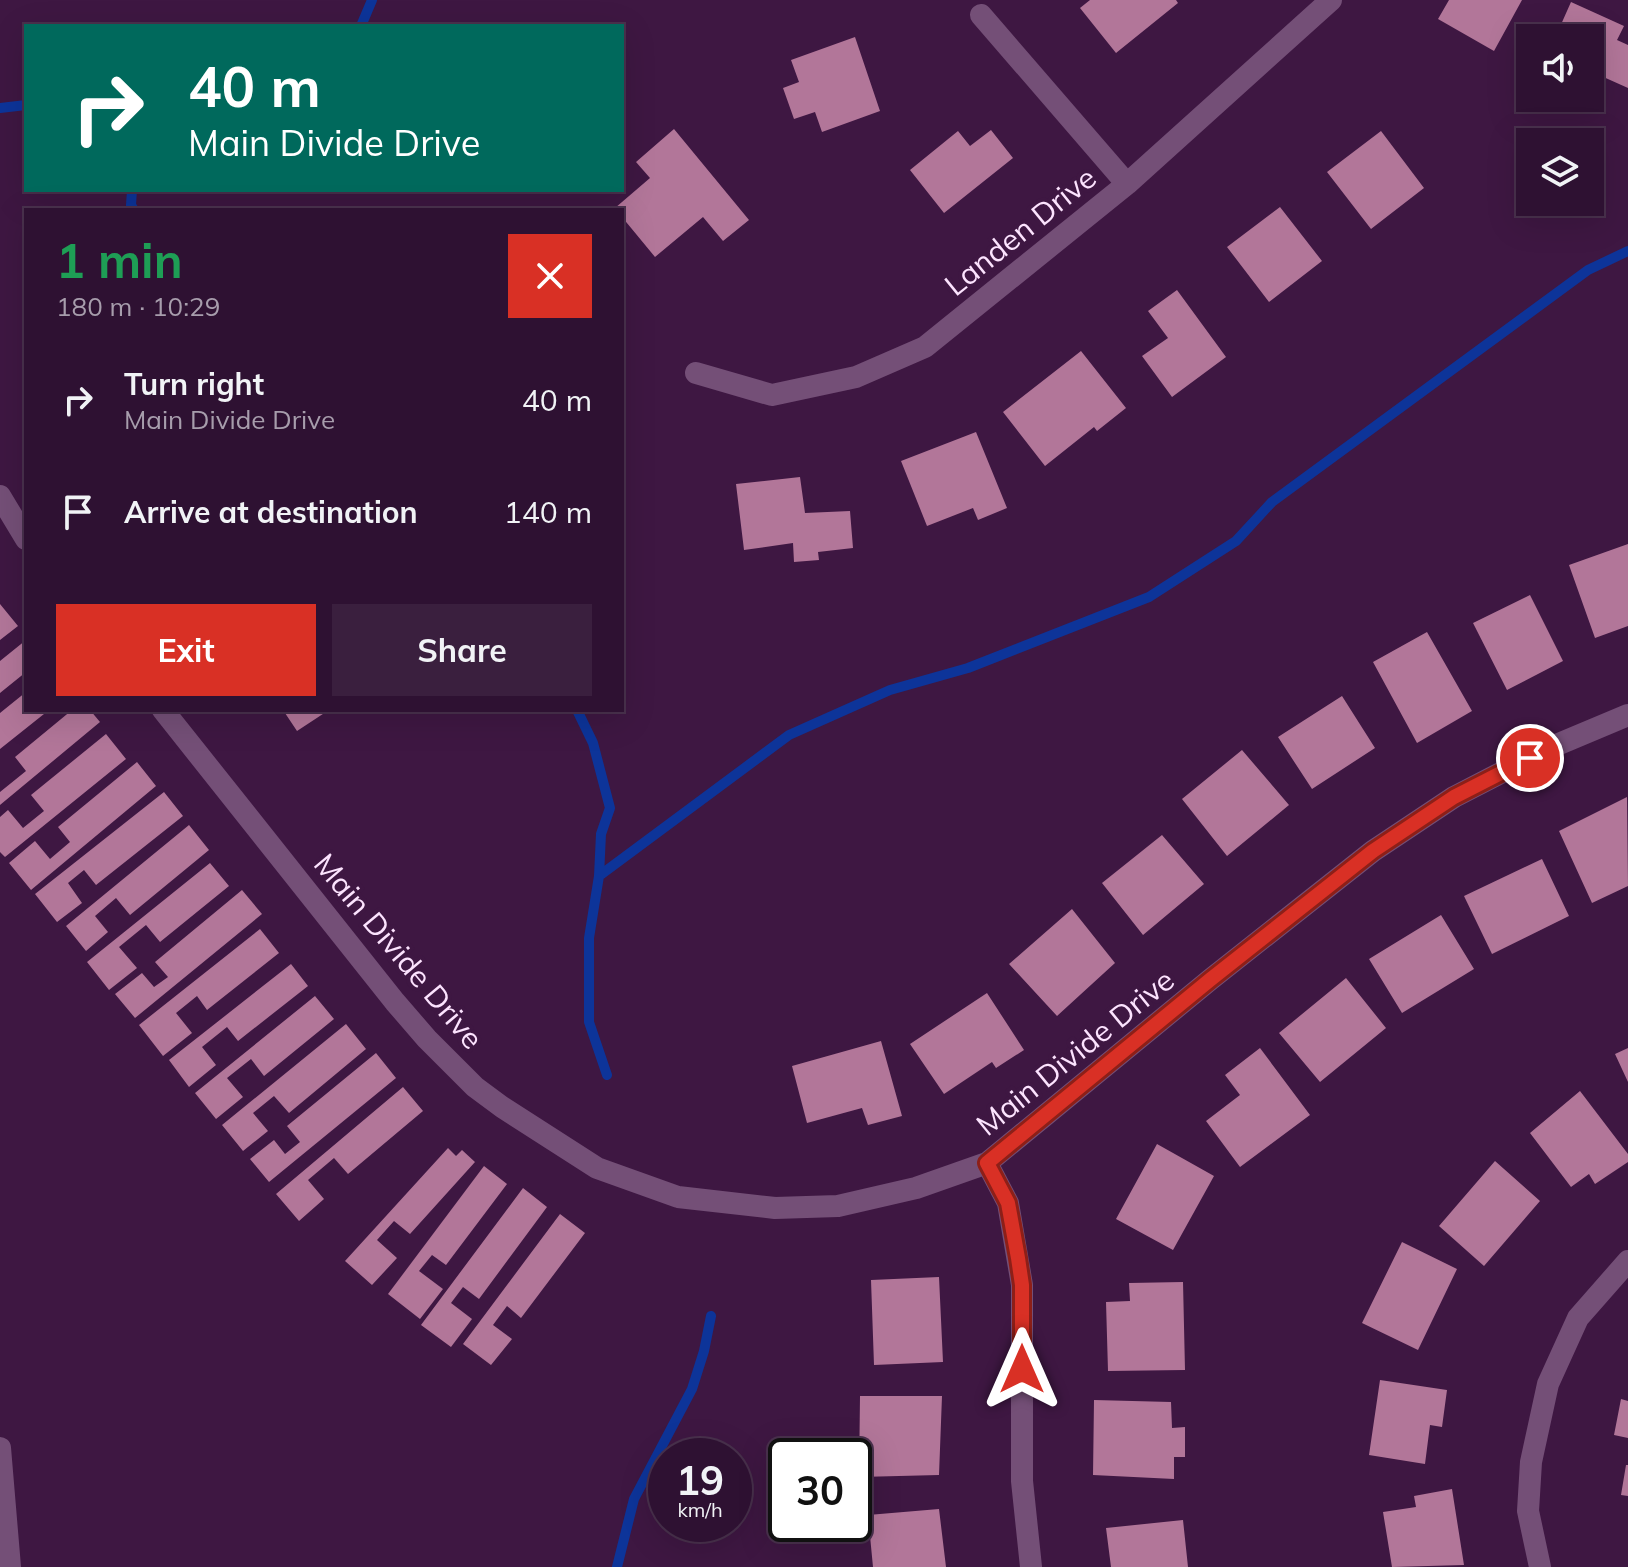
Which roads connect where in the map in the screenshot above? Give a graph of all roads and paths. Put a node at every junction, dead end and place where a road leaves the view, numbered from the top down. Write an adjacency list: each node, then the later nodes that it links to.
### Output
1 (1331, 0): 3 (street, Landen Drive)
2 (981, 15): 3 (street)
3 (1127, 184): 4 (street, Landen Drive)
4 (696, 373)
5 (0, 496): 6 (street)
6 (24, 536)
7 (165, 712): 9 (street, Main Divide Drive)
8 (1628, 715): 9 (street, Main Divide Drive)
9 (987, 1163): 13 (street)
10 (1628, 1261): 14 (street)
11 (0, 1448): 12 (street)
12 (10, 1567)
13 (1031, 1567)
14 (1540, 1567)

